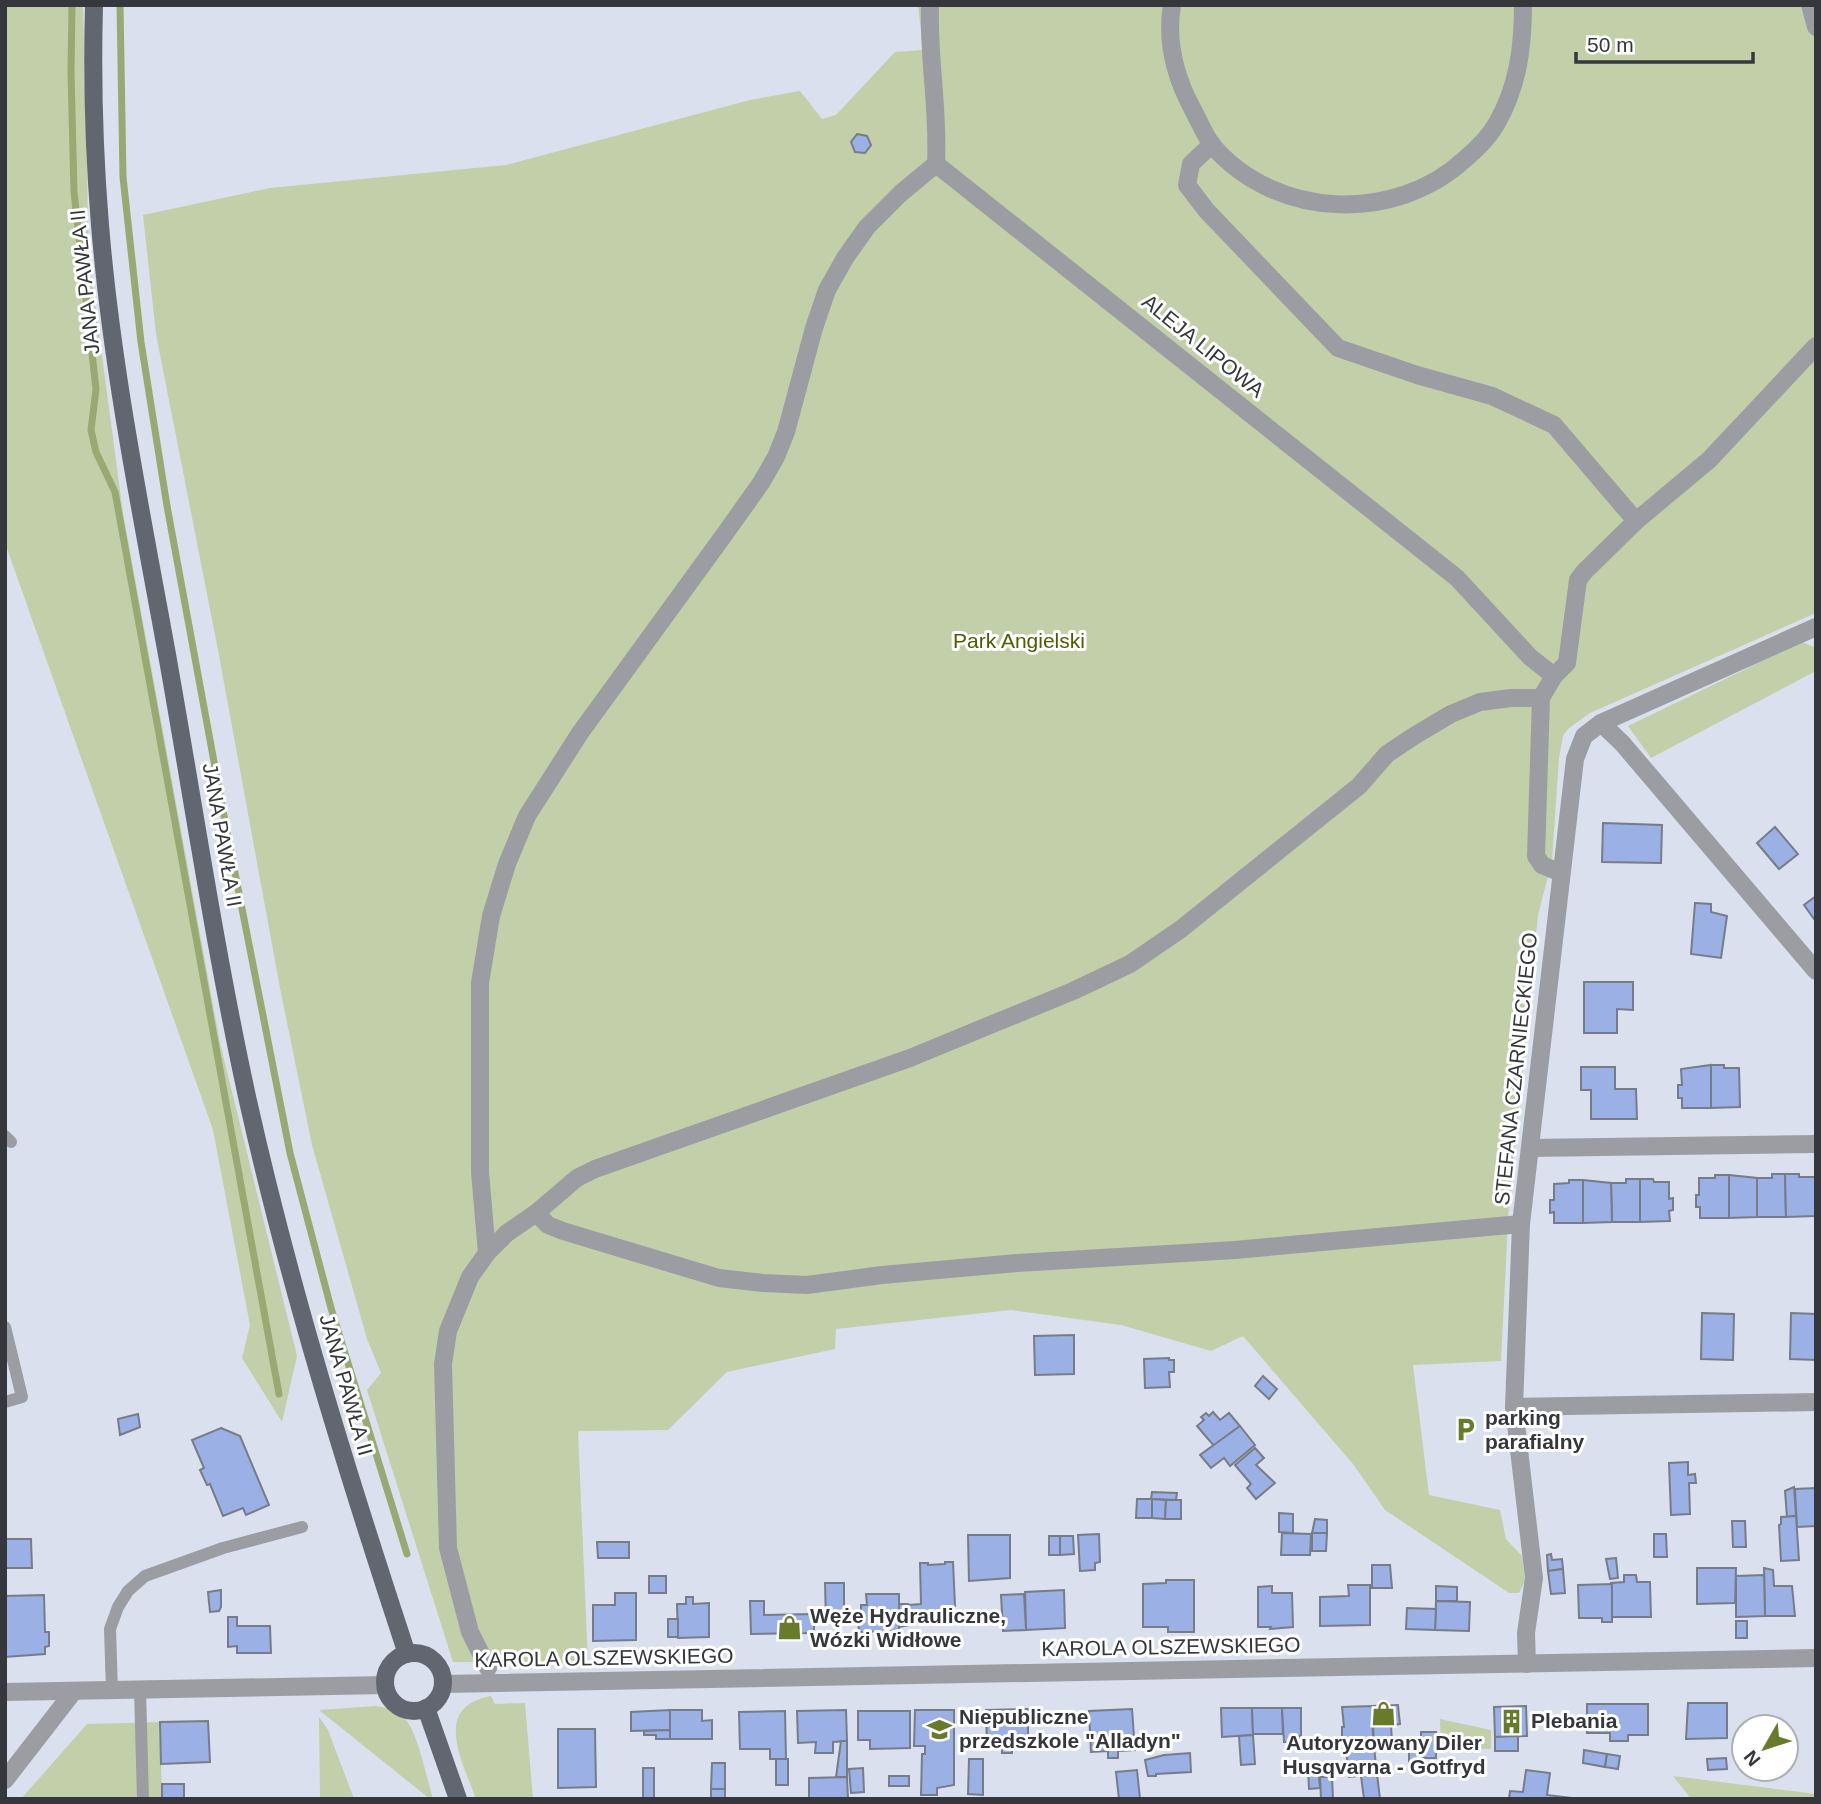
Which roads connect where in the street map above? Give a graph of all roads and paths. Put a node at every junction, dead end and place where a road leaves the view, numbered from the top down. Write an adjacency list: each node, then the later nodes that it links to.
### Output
1 (94, 5): 27 (main road, JANA PAWŁA II)
2 (930, 5): 8 (street)
3 (1172, 5): 7 (street)
4 (1523, 5): 7 (street)
5 (1810, 5): 6 (street)
6 (1816, 27)
7 (1212, 144): 10 (street)
8 (936, 164): 12 (street, ALEJA LIPOWA); 21 (street)
9 (1816, 346): 10 (street)
10 (1636, 521): 12 (street)
11 (1816, 627): 14 (street, STEFANA CZARNIECKIEGO)
12 (1554, 676): 13 (street)
13 (1541, 698): 15 (street); 19 (street)
14 (1601, 723): 15 (street, STEFANA CZARNIECKIEGO); 16 (street)
15 (1561, 873): 18 (street, STEFANA CZARNIECKIEGO)
16 (1816, 971)
17 (1816, 1143): 18 (street)
18 (1530, 1148): 20 (street, STEFANA CZARNIECKIEGO)
19 (536, 1213): 20 (street); 21 (street)
20 (1521, 1224): 25 (street, STEFANA CZARNIECKIEGO)
21 (487, 1253): 29 (street)
22 (5, 1327): 23 (lane)
23 (5, 1402)
24 (1816, 1402): 25 (street)
25 (1514, 1407): 30 (street, STEFANA CZARNIECKIEGO)
26 (302, 1527): 35 (lane)
27 (407, 1654): 31 (main road); 32 (main road)
28 (1816, 1658): 30 (street, KAROLA OLSZEWSKIEGO)
29 (488, 1668)
30 (1536, 1668): 31 (street, KAROLA OLSZEWSKIEGO)
31 (443, 1684): 37 (main road)
32 (385, 1685): 33 (street); 37 (main road)
33 (140, 1690): 35 (street); 39 (lane)
34 (74, 1691): 35 (street); 36 (street); 38 (street)
35 (112, 1691)
36 (5, 1692)
37 (426, 1708): 40 (main road)
38 (5, 1780)
39 (143, 1799)
40 (458, 1799)

